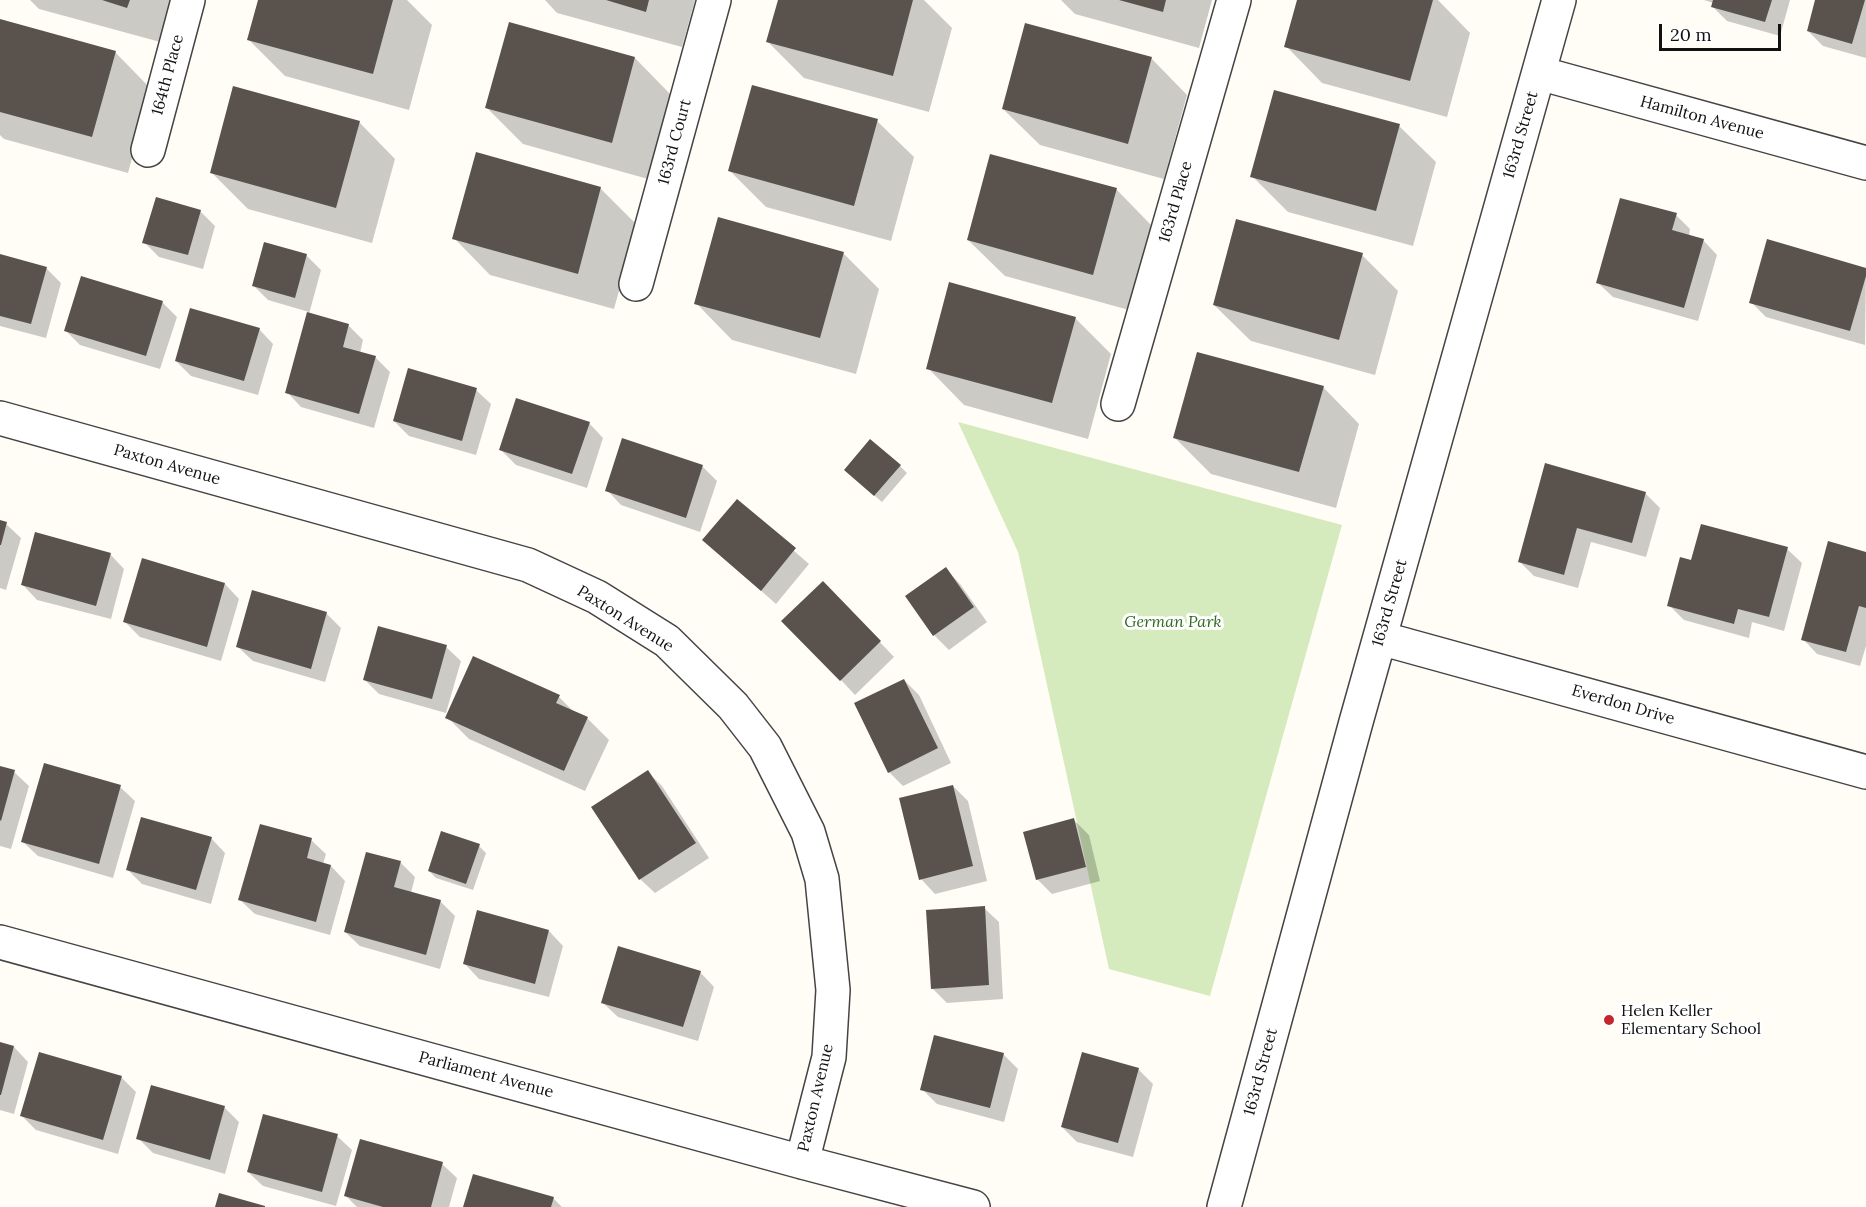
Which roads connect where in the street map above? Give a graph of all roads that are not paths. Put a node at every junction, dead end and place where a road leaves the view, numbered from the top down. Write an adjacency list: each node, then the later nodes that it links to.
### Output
1 (188, 0): 6 (street, 164th Place)
2 (714, 0): 8 (street, 163rd Court)
3 (1234, 0): 9 (street, 163rd Place)
4 (1559, 0): 5 (street, 163rd Street)
5 (1539, 73): 7 (street, Hamilton Avenue); 11 (street, 163rd Street)
6 (148, 150)
7 (1866, 163)
8 (636, 284)
9 (1118, 404)
10 (0, 418): 14 (street, Paxton Avenue)
11 (1380, 638): 12 (street, Everdon Drive); 16 (street, 163rd Street)
12 (1866, 772)
13 (0, 942): 14 (street, Parliament Avenue)
14 (802, 1162): 15 (street, Parliament Avenue)
15 (973, 1207)
16 (1224, 1207)

